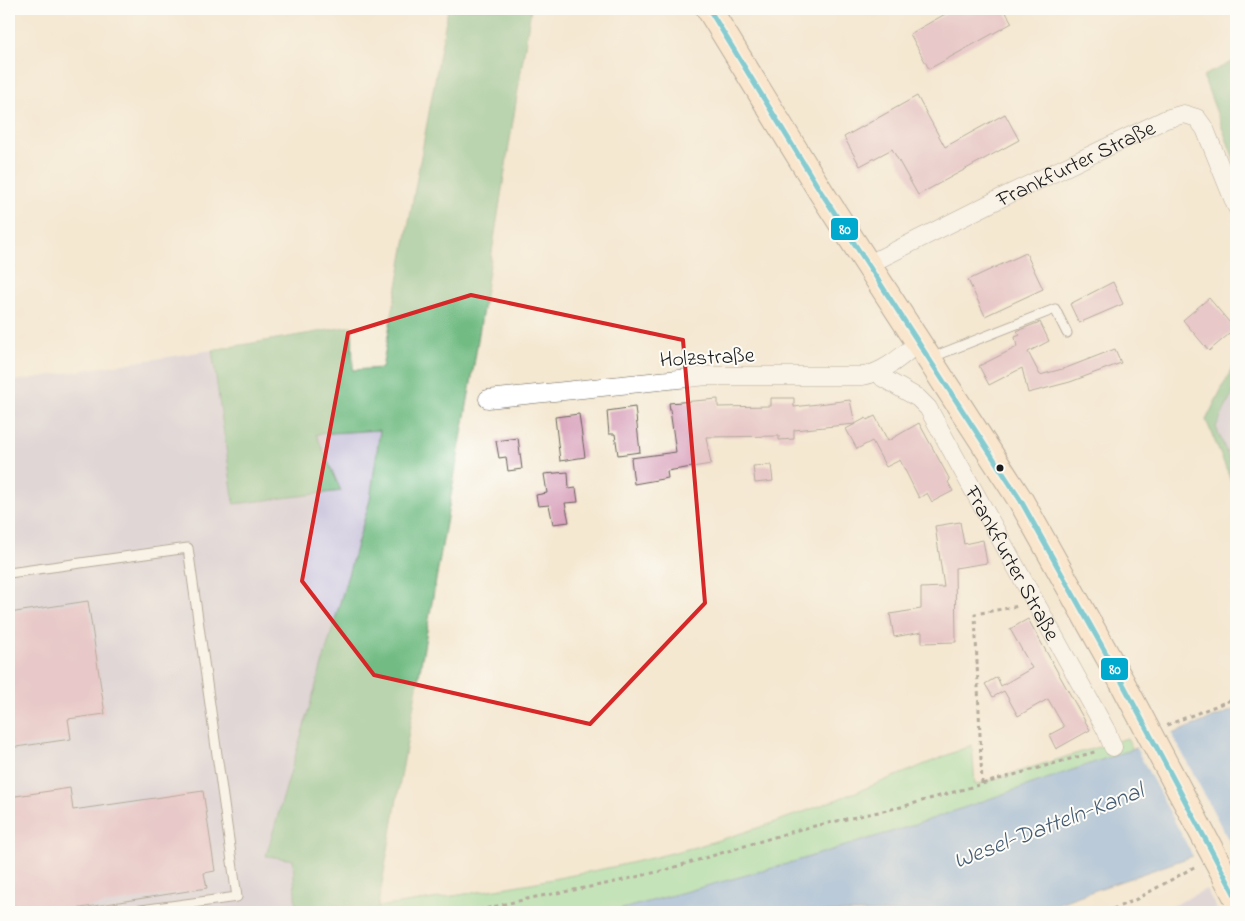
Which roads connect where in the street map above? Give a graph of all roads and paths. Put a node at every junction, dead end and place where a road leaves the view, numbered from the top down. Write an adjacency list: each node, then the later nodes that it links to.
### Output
1 (709, 9): 3 (main road, Frankfurter Straße)
2 (1236, 206): 3 (street, Frankfurter Straße)
3 (869, 264): 5 (main road, Frankfurter Straße)
4 (1067, 333): 5 (lane)
5 (924, 352): 6 (street, Holzstraße); 15 (main road, Frankfurter Straße, bridge)
6 (878, 372): 7 (street, Holzstraße); 9 (street, Frankfurter Straße)
7 (488, 399)
8 (9, 573): 16 (lane)
9 (1037, 602): 12 (street, Frankfurter Straße); 13 (path)
10 (1236, 698): 11 (path)
11 (1166, 726)
12 (1113, 747): 13 (path)
13 (982, 784): 17 (path)
14 (1204, 862): 18 (path)
15 (1236, 897)
16 (126, 912)
17 (471, 912)
18 (1106, 912)

